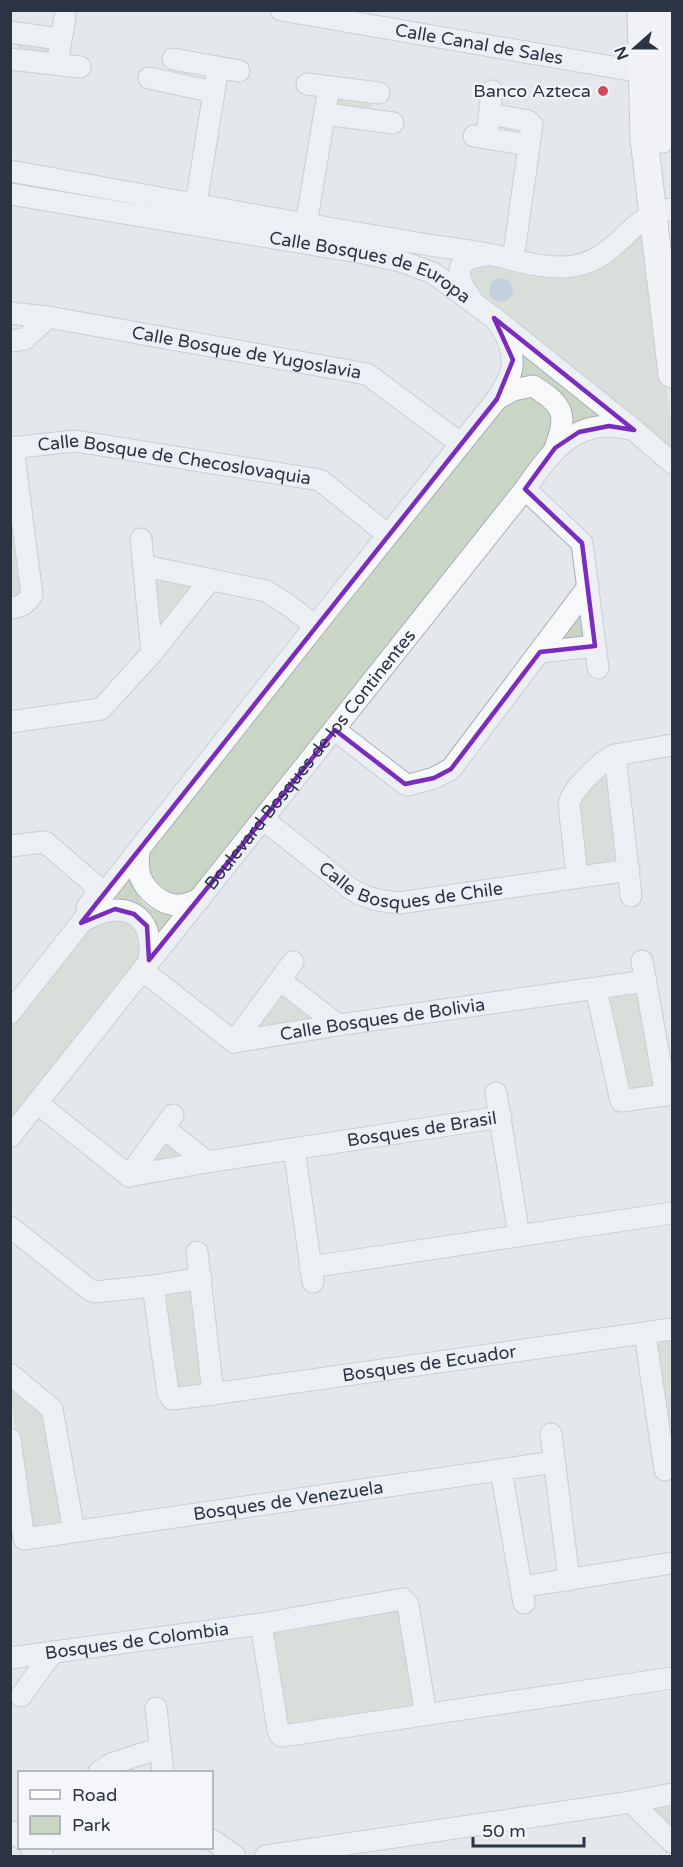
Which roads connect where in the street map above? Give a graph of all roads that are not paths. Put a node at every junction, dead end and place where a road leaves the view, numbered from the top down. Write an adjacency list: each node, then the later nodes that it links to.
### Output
1 (281, 10): 13 (street, Calle Canal de Sales)
2 (641, 10): 13 (main road)
3 (666, 10): 13 (main road)
4 (65, 17): 6 (street)
5 (11, 34): 6 (street)
6 (60, 39): 8 (street)
7 (10, 59): 8 (street)
8 (57, 64): 9 (street)
9 (80, 67)
10 (218, 67): 11 (street); 14 (street); 17 (street)
11 (239, 71)
12 (149, 78): 14 (street)
13 (659, 79): 25 (main road)
14 (170, 82): 17 (street)
15 (308, 84): 16 (street)
16 (329, 87): 19 (street); 19 (street)
17 (214, 92): 24 (street)
18 (492, 92): 20 (street)
19 (325, 114): 26 (street)
20 (490, 114): 21 (street); 21 (street)
21 (529, 146): 28 (street)
22 (10, 171): 24 (street, Calle Bosques de Europa)
23 (10, 194): 29 (street, Calle Bosques de Europa)
24 (196, 204): 26 (street, Calle Bosques de Europa)
25 (667, 216): 28 (street, Calle Bosques de Europa); 34 (main road)
26 (306, 225): 27 (street, Calle Bosques de Europa)
27 (489, 254): 28 (street, Calle Bosques de Europa); 29 (street)
28 (513, 260)
29 (476, 303): 32 (street, Calle Bosques de Europa)
30 (10, 313): 31 (street, Calle Bosque de Yugoslavia)
31 (48, 317): 33 (street); 37 (street, Calle Bosque de Yugoslavia)
32 (494, 318): 35 (street); 36 (street, Calle Bosques de Europa)
33 (10, 341)
34 (672, 374)
35 (497, 399): 37 (street); 39 (street)
36 (634, 429): 39 (street, Boulevard Bosques de los Continentes); 40 (street, Calle Bosques de Europa)
37 (461, 444): 42 (street)
38 (12, 448): 42 (street, Calle Bosque de Checoslovaquia); 47 (street, Calle Bosque de Checoslovaquia)
39 (555, 448): 41 (street, Boulevard Bosques de los Continentes)
40 (672, 463)
41 (525, 489): 46 (street); 55 (street, Boulevard Bosques de los Continentes)
42 (388, 535): 48 (street)
43 (141, 539): 44 (street)
44 (145, 566): 45 (street); 51 (street)
45 (210, 580): 48 (street); 51 (street)
46 (588, 586): 49 (street); 50 (street)
47 (10, 608)
48 (315, 626): 64 (street)
49 (595, 646): 50 (street); 52 (street)
50 (540, 652): 59 (street)
51 (152, 653): 53 (street)
52 (598, 668)
53 (10, 722)
54 (78, 722): 56 (street)
55 (334, 730): 59 (street); 61 (street, Boulevard Bosques de los Continentes)
56 (10, 731)
57 (672, 745): 58 (street)
58 (615, 755): 65 (street); 66 (street)
59 (451, 769): 60 (street)
60 (448, 793)
61 (263, 819): 66 (street, Calle Bosques de Chile); 69 (street, Boulevard Bosques de los Continentes)
62 (10, 836): 67 (street)
63 (10, 846): 75 (street)
64 (139, 852): 67 (street); 69 (street)
65 (629, 870): 66 (street, Calle Bosques de Chile); 68 (street)
66 (577, 876)
67 (110, 887): 70 (street)
68 (631, 896)
69 (200, 899): 72 (street, Boulevard Bosques de los Continentes)
70 (81, 922): 72 (street); 75 (street)
71 (293, 962): 73 (street)
72 (145, 965): 78 (street); 81 (street, Boulevard Bosques de los Continentes)
73 (280, 980): 77 (street); 78 (street)
74 (596, 989): 77 (street, Calle Bosques de Bolivia); 80 (street); 80 (street, Calle Bosques de Bolivia)
75 (15, 999): 76 (street)
76 (10, 1014)
77 (338, 1025): 78 (street, Calle Bosques de Bolivia)
78 (234, 1042)
79 (496, 1093): 82 (street)
80 (669, 1095)
81 (37, 1103): 83 (street, Boulevard Bosques de los Continentes); 86 (street)
82 (501, 1117): 84 (street, Bosques de Brasil); 89 (street, Bosques de Brasil)
83 (10, 1137)
84 (294, 1149): 85 (street, Bosques de Brasil); 89 (street)
85 (207, 1162): 86 (street, Bosques de Brasil); 86 (street)
86 (129, 1176)
87 (672, 1213): 89 (street)
88 (10, 1227): 92 (street)
89 (519, 1236)
90 (197, 1252): 91 (street)
91 (201, 1278): 92 (street); 96 (street)
92 (153, 1286): 96 (street, Bosques de Ecuador)
93 (672, 1329): 94 (street, Bosques de Ecuador)
94 (645, 1334): 96 (street, Bosques de Ecuador); 99 (street)
95 (10, 1374): 103 (street)
96 (213, 1394)
97 (551, 1434): 100 (street)
98 (10, 1439): 103 (street, Bosques de Venezuela)
99 (667, 1448): 102 (street)
100 (554, 1462): 101 (street, Bosques de Venezuela); 105 (street)
101 (501, 1470): 103 (street, Bosques de Venezuela); 105 (street)
102 (665, 1470)
103 (74, 1531)
104 (672, 1563): 105 (street)
105 (569, 1580)
106 (261, 1624): 107 (street, Bosques de Colombia); 112 (street); 112 (street, Bosques de Colombia)
107 (53, 1652): 108 (street, Bosques de Colombia); 110 (street)
108 (10, 1658)
109 (672, 1678): 112 (street)
110 (22, 1697)
111 (156, 1708): 113 (street)
112 (426, 1715)
113 (160, 1748): 114 (street); 115 (street)
114 (111, 1770)
115 (163, 1771)
116 (672, 1794): 117 (street)
117 (631, 1802): 119 (street); 121 (street)
118 (213, 1841): 120 (street)
119 (672, 1842)
120 (235, 1857)
121 (266, 1857)

